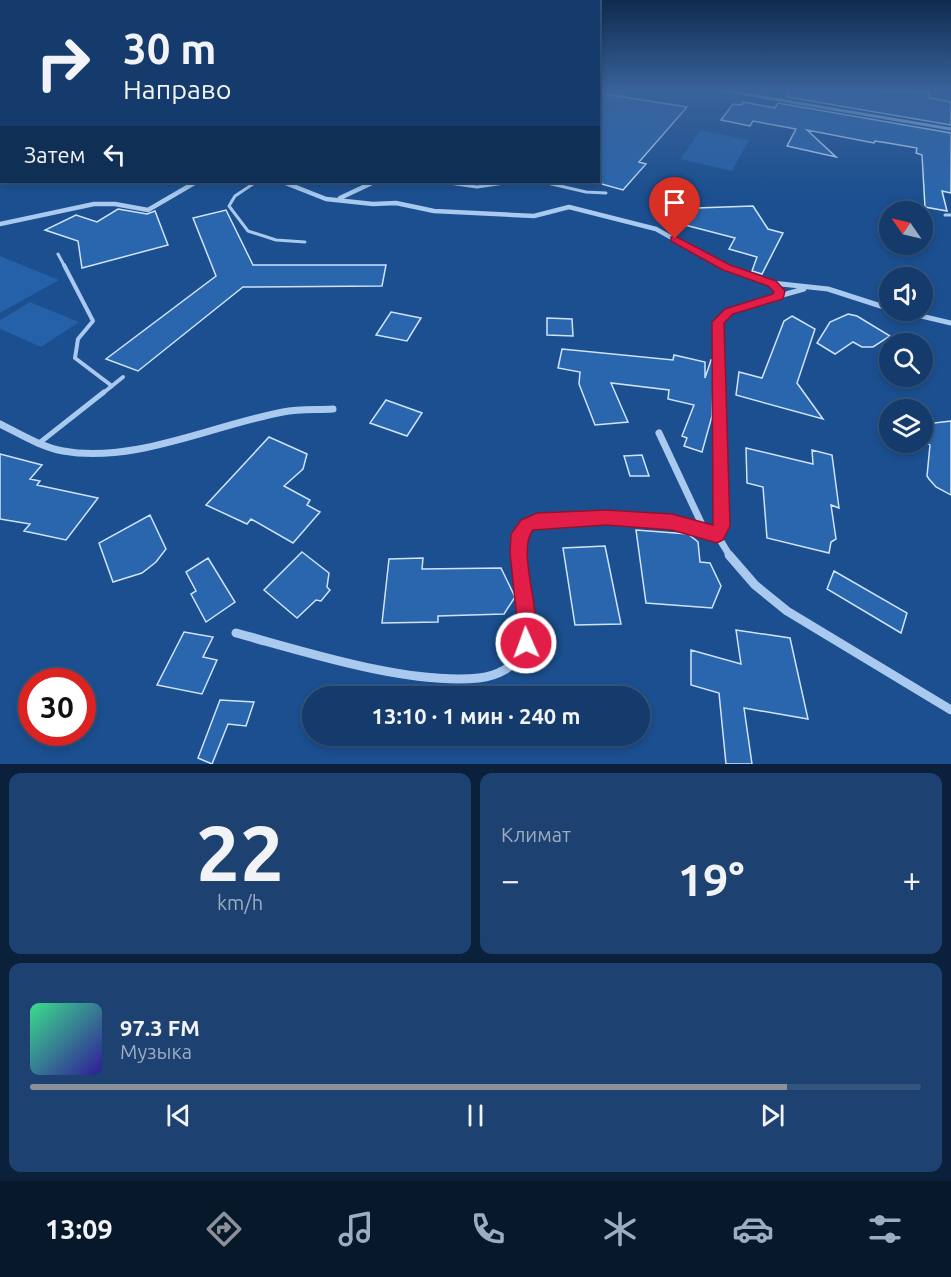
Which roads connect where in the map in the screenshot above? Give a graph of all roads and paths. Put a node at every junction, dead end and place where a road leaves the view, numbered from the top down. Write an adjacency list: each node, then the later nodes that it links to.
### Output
1 (931, 126): 2 (street)
2 (951, 129)
3 (194, 183): 14 (street)
4 (254, 183): 15 (lane)
5 (286, 183): 11 (street)
6 (372, 183): 11 (street)
7 (448, 183): 8 (lane)
8 (508, 183)
9 (547, 183): 10 (lane)
10 (606, 193)
11 (339, 199): 17 (street)
12 (945, 215): 13 (lane)
13 (951, 215)
14 (0, 224)
15 (305, 242)
16 (58, 254): 24 (lane)
17 (772, 283): 18 (street); 19 (street)
18 (812, 287): 19 (street); 20 (street)
19 (779, 296): 30 (street)
20 (879, 305)
21 (933, 319): 22 (street)
22 (951, 323)
23 (123, 377): 24 (lane)
24 (112, 386): 28 (lane)
25 (333, 409): 28 (street)
26 (0, 424): 28 (street)
27 (659, 433): 29 (street)
28 (38, 444)
29 (705, 531): 30 (street); 31 (street)
30 (717, 535): 32 (street)
31 (236, 633)
32 (951, 710)

